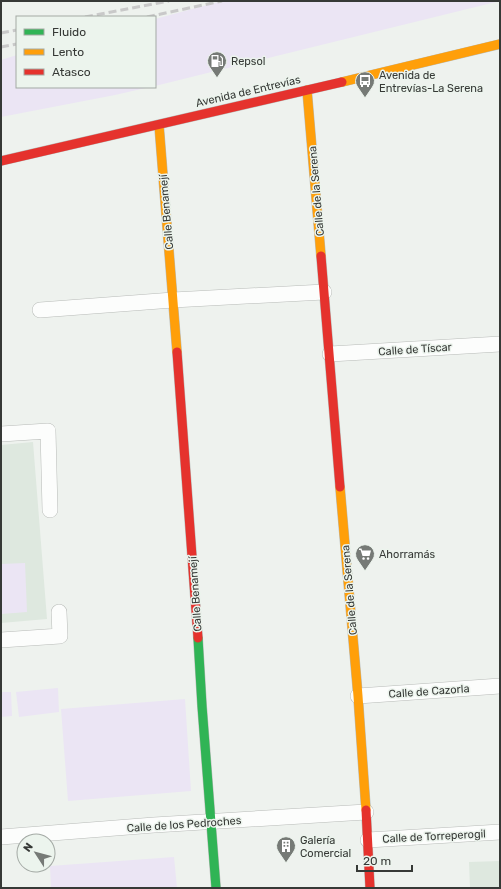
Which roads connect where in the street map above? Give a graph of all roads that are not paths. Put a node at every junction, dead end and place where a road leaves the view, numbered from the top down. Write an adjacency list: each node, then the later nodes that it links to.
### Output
1 (500, 44): 2 (street, Avenida de Entrevías)
2 (307, 90): 3 (street, Avenida de Entrevías); 5 (street, Calle de la Serena)
3 (159, 125): 4 (street, Avenida de Entrevías); 6 (street, Calle Benamejí)
4 (1, 161)
5 (324, 292): 6 (street); 9 (street, Calle de la Serena)
6 (173, 300): 7 (street); 17 (street, Calle Benamejí)
7 (40, 310)
8 (500, 344): 9 (street, Calle de Tíscar)
9 (330, 354): 15 (street, Calle de la Serena)
10 (1, 434): 11 (street)
11 (50, 510)
12 (59, 612): 13 (street)
13 (1, 640)
14 (500, 686): 15 (street, Calle de Cazorla)
15 (358, 696): 16 (street, Calle de la Serena)
16 (366, 812): 17 (street, Calle de los Pedroches); 20 (street, Calle de la Serena)
17 (210, 822): 19 (street, Calle de los Pedroches); 21 (street, Calle Benamejí)
18 (500, 832): 20 (street, Calle de Torreperogil)
19 (1, 837)
20 (368, 840): 22 (street, Calle de la Serena)
21 (216, 888)
22 (370, 888)

